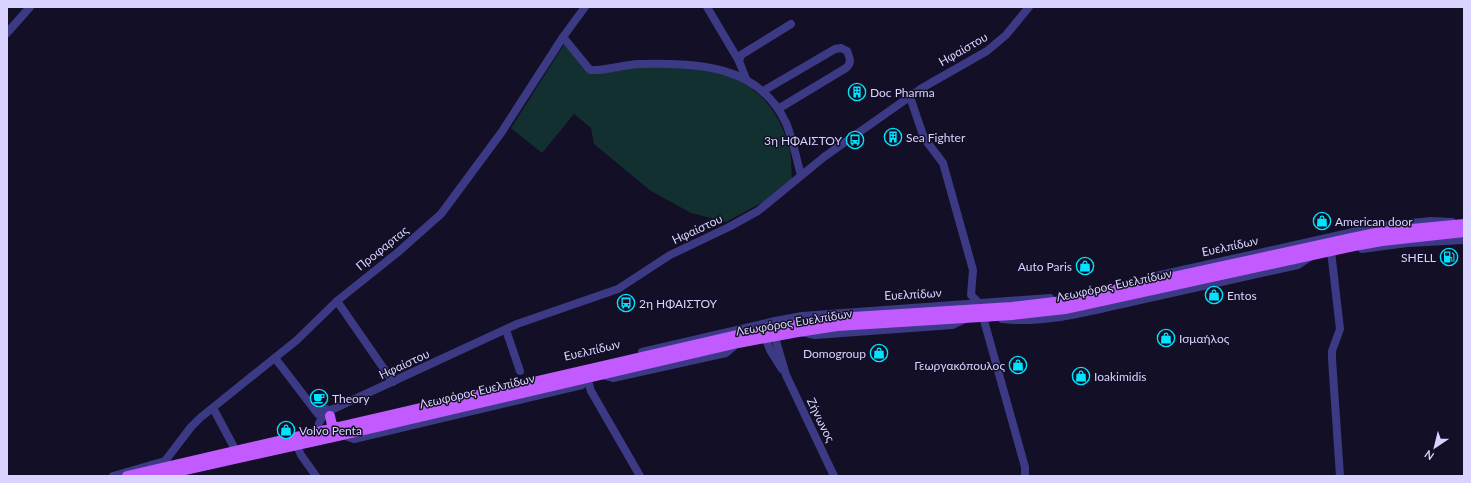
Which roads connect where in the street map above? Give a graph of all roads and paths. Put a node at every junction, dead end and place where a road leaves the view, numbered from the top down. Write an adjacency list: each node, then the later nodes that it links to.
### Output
1 (30, 7): 6 (street)
2 (585, 7): 7 (street, Προφαρτας)
3 (706, 7): 8 (street)
4 (1029, 7): 11 (street, Ηφαίστου)
5 (791, 24): 8 (street)
6 (7, 33)
7 (563, 37): 9 (street); 20 (street, Προφαρτας)
8 (739, 61): 9 (street)
9 (746, 79): 10 (street)
10 (763, 91): 12 (street); 12 (street)
11 (910, 97): 13 (street, Ηφαίστου); 21 (street)
12 (778, 109): 13 (street)
13 (801, 175): 24 (street, Ηφαίστου)
14 (1464, 227): 15 (main road, Λεωφόρος Ευελπίδων); 17 (main road, Λεωφόρος Ευελπίδων)
15 (1425, 239): 16 (street); 17 (main road, Λεωφόρος Ευελπίδων)
16 (1464, 240)
17 (1332, 243): 18 (main road, Λεωφόρος Ευελπίδων); 45 (street)
18 (1311, 248): 19 (main road, Λεωφόρος Ευελπίδων); 23 (main road, Λεωφόρος Ευελπίδων)
19 (1119, 287): 21 (street, Ευελπίδων); 22 (main road, Λεωφόρος Ευελπίδων)
20 (337, 301): 28 (street, Προφαρτας); 31 (street)
21 (979, 303): 22 (street, Ευελπίδων)
22 (888, 312): 25 (main road, Λεωφόρος Ευελπίδων); 26 (street, Ευελπίδων)
23 (983, 317): 25 (main road, Λεωφόρος Ευελπίδων); 44 (street)
24 (506, 330): 29 (street); 31 (street, Ηφαίστου)
25 (769, 333): 26 (main road, Λεωφόρος Ευελπίδων); 27 (main road, Λεωφόρος Ευελπίδων); 43 (street, Ζήνωνος)
26 (709, 339): 27 (main road, Λεωφόρος Ευελπίδων)
27 (661, 357): 30 (main road, Λεωφόρος Ευελπίδων); 34 (main road, Λεωφόρος Ευελπίδων)
28 (275, 358): 32 (street, Προφαρτας); 33 (street)
29 (520, 371)
30 (587, 378): 34 (main road, Λεωφόρος Ευελπίδων); 42 (street)
31 (393, 382): 33 (street, Ηφαίστου)
32 (213, 408): 37 (street); 38 (street, Προφαρτας)
33 (332, 411): 34 (main road); 35 (street)
34 (341, 431): 35 (main road, Λεωφόρος Ευελπίδων)
35 (320, 435): 36 (main road, Λεωφόρος Ευελπίδων); 37 (main road, Λεωφόρος Ευελπίδων)
36 (297, 446): 39 (main road, Λεωφόρος Ευελπίδων); 41 (street)
37 (236, 451): 38 (main road, Λεωφόρος Ευελπίδων)
38 (156, 469): 39 (main road, Λεωφόρος Ευελπίδων); 40 (main road, Λεωφόρος Ευελπίδων)
39 (187, 473)
40 (120, 475)
41 (316, 476)
42 (640, 476)
43 (834, 476)
44 (1025, 476)
45 (1340, 476)

